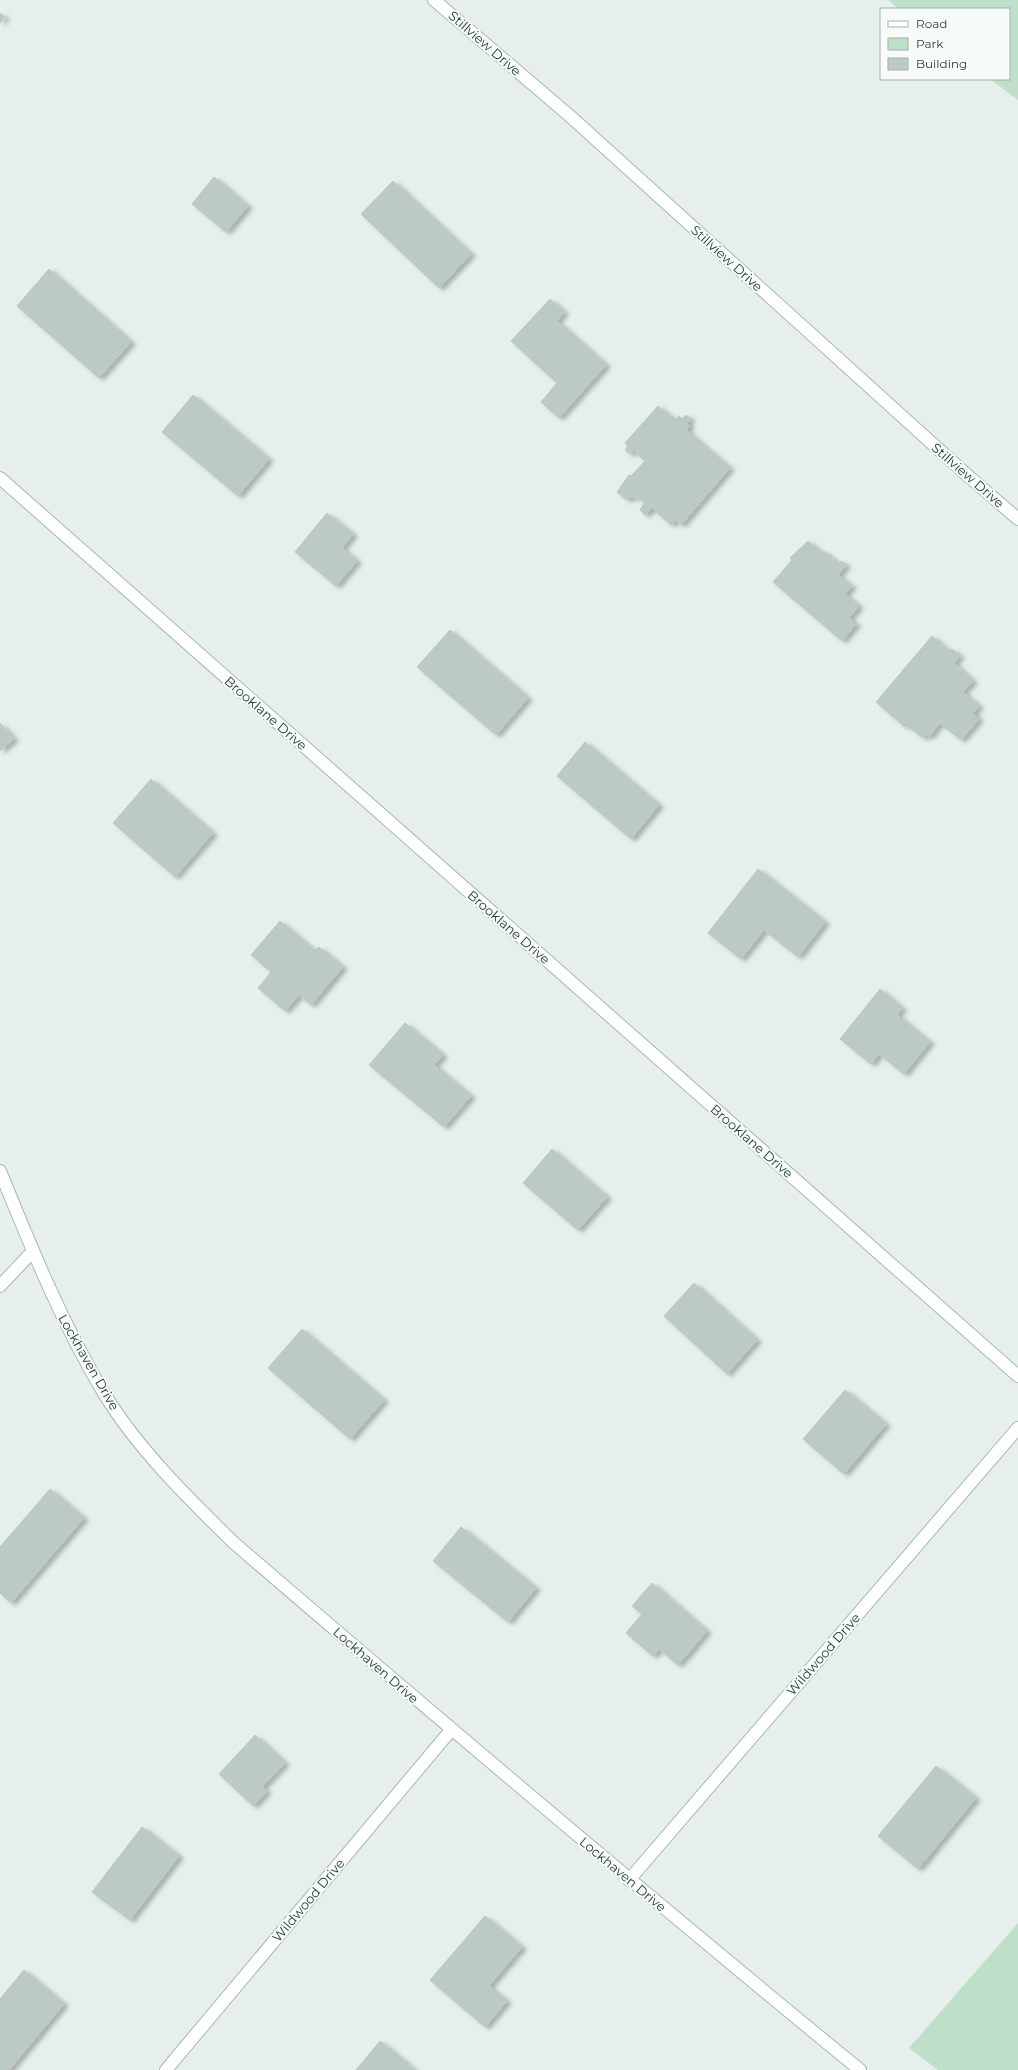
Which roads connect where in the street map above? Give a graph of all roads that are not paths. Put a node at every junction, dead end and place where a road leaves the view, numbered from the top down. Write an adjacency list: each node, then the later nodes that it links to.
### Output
1 (434, 0): 3 (street, Stillview Drive)
2 (0, 478): 7 (street, Brooklane Drive)
3 (1018, 519)
4 (0, 1171): 5 (street, Lockhaven Drive)
5 (33, 1251): 6 (street); 9 (street, Lockhaven Drive)
6 (0, 1286)
7 (1018, 1376)
8 (1018, 1428): 10 (street, Wildwood Drive)
9 (451, 1730): 10 (street, Lockhaven Drive); 11 (street, Wildwood Drive)
10 (629, 1880): 12 (street, Lockhaven Drive)
11 (166, 2070)
12 (860, 2070)

